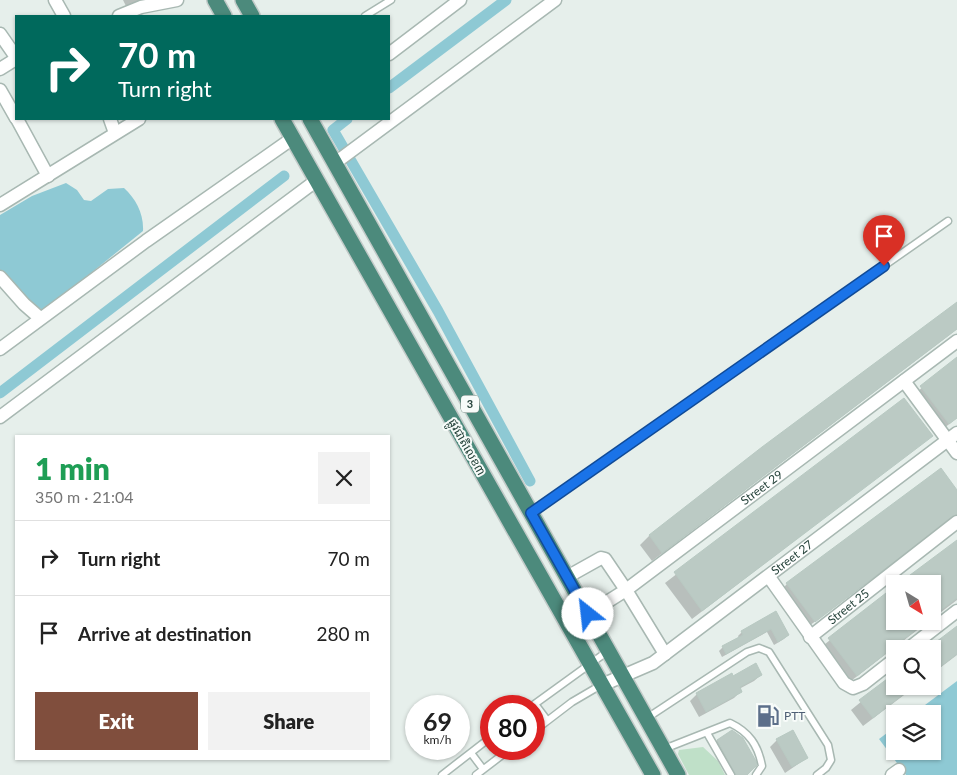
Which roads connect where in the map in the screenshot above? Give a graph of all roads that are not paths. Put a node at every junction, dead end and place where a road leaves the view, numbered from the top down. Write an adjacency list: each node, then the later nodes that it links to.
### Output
1 (55, 0): 9 (street)
2 (177, 0): 8 (street)
3 (215, 0): 11 (highway)
4 (243, 0): 12 (highway)
5 (391, 0): 13 (lane)
6 (460, 0): 15 (street)
7 (555, 0): 28 (street)
8 (144, 12): 10 (street)
9 (63, 15)
10 (125, 15)
11 (223, 15)
12 (251, 15)
13 (367, 15)
14 (0, 34): 16 (street)
15 (390, 53)
16 (15, 56)
17 (15, 59): 18 (street)
18 (0, 68)
19 (0, 90): 20 (street)
20 (15, 116)
21 (17, 120): 29 (street)
22 (110, 120): 26 (street)
23 (137, 120): 26 (street)
24 (283, 120): 27 (highway, ផ្លូវជាតិលេខ៣ / 3)
25 (312, 122): 28 (highway, ផ្លូវជាតិលេខ៣ / 3)
26 (115, 133): 29 (street)
27 (294, 140): 30 (highway, ផ្លូវជាតិលេខ៣ / 3); 34 (street)
28 (334, 161): 41 (highway, ផ្លូវជាតិលេខ៣ / 3)
29 (48, 176): 31 (street)
30 (314, 176): 38 (street); 52 (highway, ផ្លូវជាតិលេខ៣ / 3)
31 (0, 205)
32 (948, 221): 41 (lane)
33 (0, 278): 34 (street)
34 (40, 318): 36 (street)
35 (957, 341): 37 (street, Street 29)
36 (0, 348)
37 (904, 381): 39 (street); 45 (street, Street 29)
38 (0, 416)
39 (952, 436): 40 (street); 44 (street, Street 27)
40 (957, 453)
41 (531, 513): 43 (highway, ផ្លូវជាតិលេខ៣ / 3)
42 (957, 522): 48 (street, Street 25)
43 (567, 577): 45 (street); 47 (highway, ផ្លូវជាតិលេខ៣ / 3)
44 (768, 577): 48 (street); 51 (street, Street 27)
45 (626, 590): 47 (street, Street 29); 51 (street)
46 (957, 611): 49 (street)
47 (588, 614): 50 (highway, ផ្លូវជាតិលេខ៣ / 3)
48 (810, 637): 53 (street)
49 (920, 640)
50 (609, 650): 52 (lane); 54 (highway, ផ្លូវជាតិលេខ៣ / 3)
51 (665, 654): 54 (street, Street 27)
52 (589, 663): 55 (highway, ផ្លូវជាតិលេខ៣ / 3); 56 (lane)
53 (886, 666)
54 (623, 676): 55 (street, Street 27); 58 (highway, ផ្លូវជាតិលេខ៣ / 3)
55 (602, 685): 59 (lane); 69 (highway, ផ្លូវជាតិលេខ៣ / 3)
56 (545, 697)
57 (545, 717): 59 (lane)
58 (646, 718): 63 (highway, ផ្លូវជាតិលេខ៣ / 3); 73 (lane)
59 (548, 720): 60 (lane)
60 (545, 722)
61 (707, 733): 63 (lane); 71 (lane); 72 (lane)
62 (480, 745): 64 (lane)
63 (663, 749): 70 (highway, ផ្លូវជាតិលេខ៣ / 3)
64 (471, 752): 66 (lane); 67 (lane)
65 (495, 760): 66 (lane)
66 (483, 769): 68 (lane)
67 (442, 775)
68 (476, 775)
69 (653, 775)
70 (678, 775)
71 (731, 775)
72 (756, 775)
73 (817, 775)

